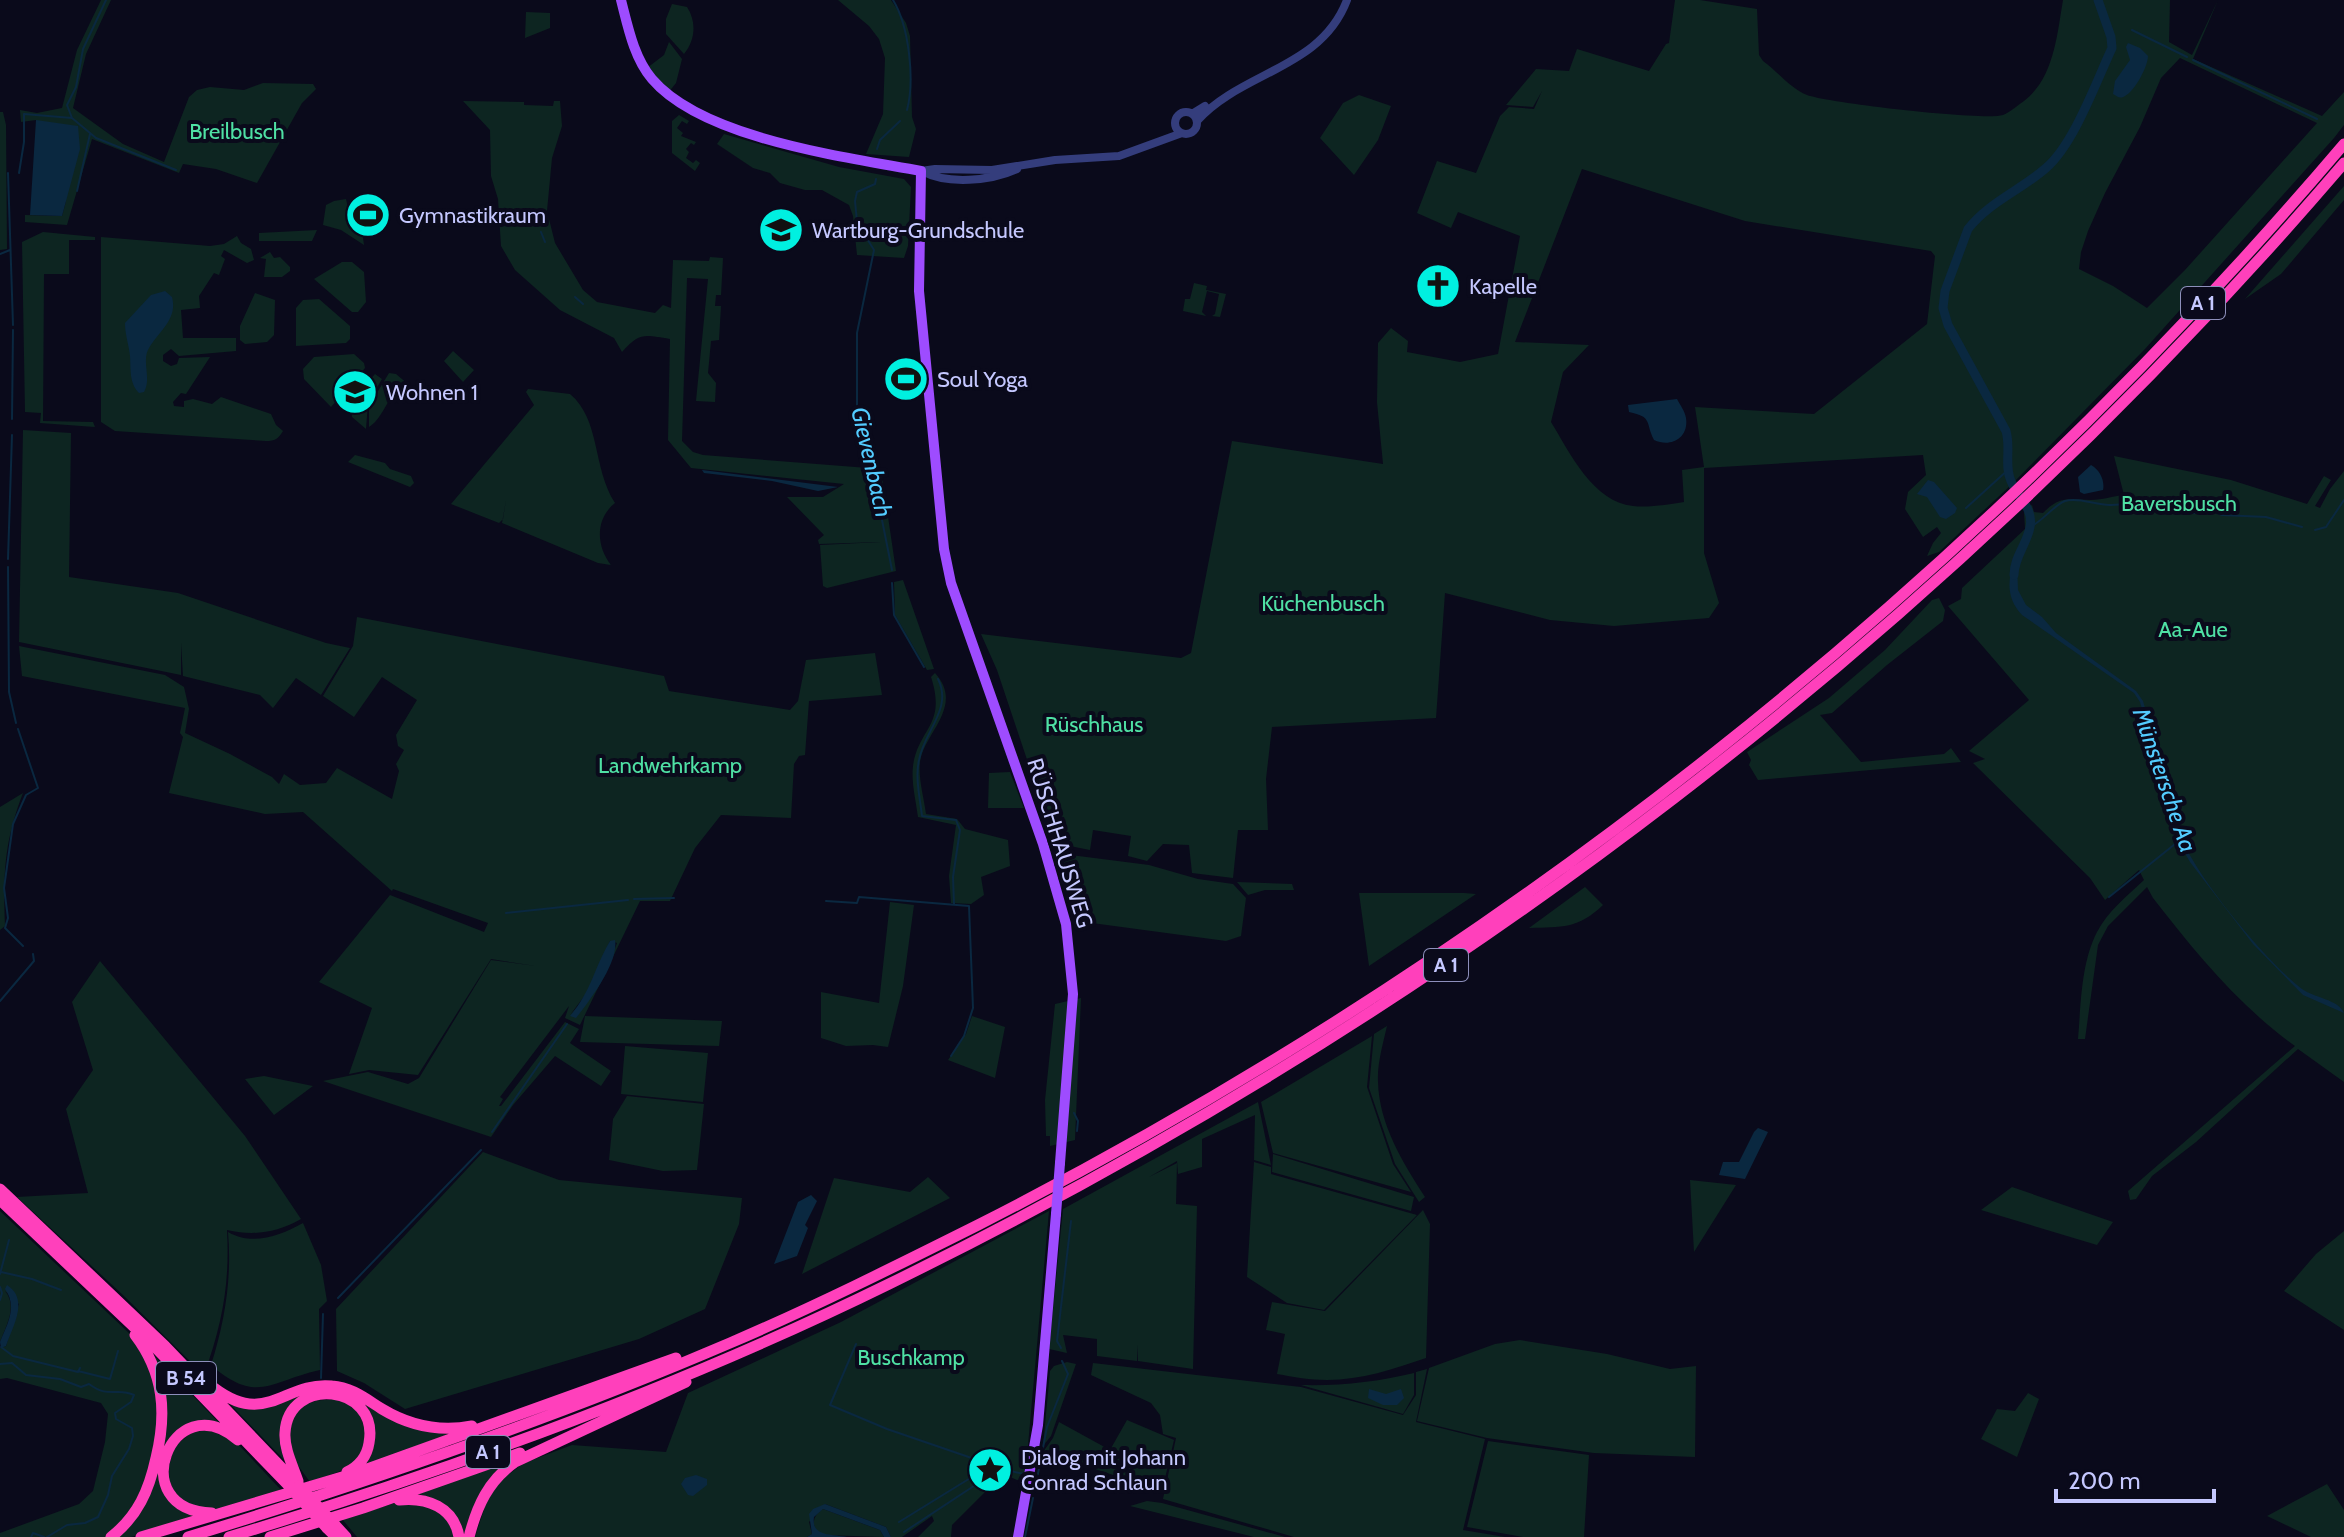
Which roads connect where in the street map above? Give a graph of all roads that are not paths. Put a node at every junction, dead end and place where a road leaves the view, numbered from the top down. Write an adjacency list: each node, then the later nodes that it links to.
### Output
1 (621, 0): 9 (main road)
2 (1344, 0): 3 (street)
3 (1194, 117): 4 (street); 5 (street)
4 (1175, 124): 5 (street); 6 (street)
5 (1182, 133): 6 (street)
6 (1155, 143): 9 (street)
7 (2344, 144): 10 (highway, A 1)
8 (2344, 163): 10 (highway, A 1)
9 (921, 171): 36 (main road, RÜSCHHAUSWEG, bridge)
10 (2058, 460): 11 (highway, A 1)
11 (1990, 524): 15 (highway, A 1); 17 (highway, A 1)
12 (0, 1189): 16 (highway, B 54)
13 (0, 1200): 14 (highway, B 54)
14 (93, 1287): 20 (highway, B 54); 27 (highway)
15 (730, 1343): 18 (highway); 29 (highway, A 1)
16 (165, 1346): 18 (highway); 22 (highway, B 54)
17 (741, 1352): 19 (highway); 30 (highway, A 1)
18 (523, 1412): 21 (highway)
19 (551, 1443): 24 (highway); 35 (highway)
20 (275, 1472): 22 (highway, B 54); 23 (highway)
21 (325, 1482): 22 (highway); 23 (highway)
22 (294, 1486): 26 (highway, B 54, bridge)
23 (250, 1506): 28 (highway)
24 (363, 1508): 25 (highway); 34 (highway)
25 (297, 1529): 31 (highway); 32 (highway)
26 (332, 1532): 33 (highway, B 54)
27 (111, 1537)
28 (141, 1537)
29 (188, 1537)
30 (229, 1537)
31 (270, 1537)
32 (279, 1537)
33 (346, 1537)
34 (459, 1537)
35 (469, 1537)
36 (1018, 1537)

